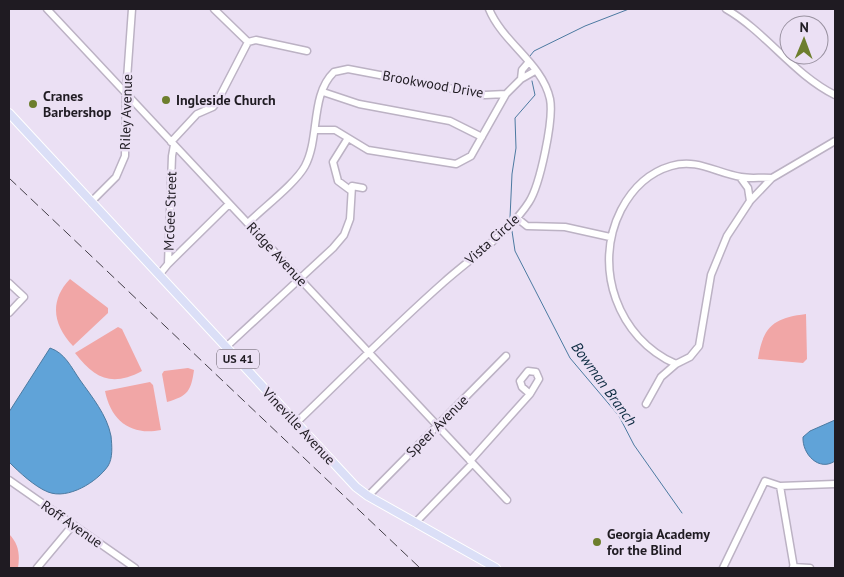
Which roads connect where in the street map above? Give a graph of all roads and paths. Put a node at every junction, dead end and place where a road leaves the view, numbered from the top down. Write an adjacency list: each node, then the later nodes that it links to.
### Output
1 (47, 9): 12 (street, Ridge Avenue)
2 (132, 9): 12 (street, Riley Avenue)
3 (214, 9): 6 (street)
4 (490, 9): 8 (street, Vista Circle)
5 (726, 9): 14 (street)
6 (248, 42): 7 (street); 20 (street)
7 (307, 51)
8 (528, 63): 9 (street, Vista Circle); 10 (street)
9 (535, 71): 10 (street); 28 (street, Vista Circle)
10 (521, 79): 13 (street)
11 (323, 92): 13 (street, Brookwood Drive); 16 (street); 17 (street)
12 (126, 93): 20 (street, Ridge Avenue); 26 (street, Riley Avenue)
13 (506, 94): 17 (street)
14 (835, 95)
15 (9, 113): 26 (main road, Vineville Avenue / US 41)
16 (316, 130): 18 (street); 29 (street)
17 (482, 137): 18 (street)
18 (348, 138): 24 (street)
19 (835, 141): 22 (street)
20 (173, 144): 27 (street, Ridge Avenue); 31 (street, McGee Street)
21 (740, 177): 22 (street); 25 (street); 30 (street)
22 (772, 178): 25 (street)
23 (363, 188): 24 (street)
24 (350, 190): 33 (street)
25 (750, 201): 39 (street)
26 (91, 202): 32 (main road, Vineville Avenue / US 41)
27 (230, 204): 29 (street, Ridge Avenue); 31 (street)
28 (517, 218): 30 (street); 37 (street, Vista Circle)
29 (248, 223): 33 (street, Ridge Avenue)
30 (610, 236): 39 (street)
31 (168, 264): 32 (street, McGee Street)
32 (159, 275): 36 (main road, Vineville Avenue / US 41)
33 (300, 280): 36 (street); 37 (street, Ridge Avenue)
34 (9, 283): 35 (street)
35 (9, 313)
36 (226, 347): 42 (main road, Vineville Avenue / US 41)
37 (370, 352): 42 (street, Vista Circle); 43 (street, Ridge Avenue)
38 (506, 356): 43 (street, Speer Avenue)
39 (676, 364): 41 (street)
40 (530, 394): 44 (street)
41 (646, 404)
42 (296, 423): 48 (main road, Vineville Avenue / US 41)
43 (437, 425): 44 (street, Ridge Avenue); 48 (street, Speer Avenue)
44 (471, 463): 49 (street, Ridge Avenue); 50 (street)
45 (9, 480): 51 (street, Roff Avenue)
46 (835, 484): 47 (street)
47 (780, 486): 55 (street); 56 (street)
48 (368, 496): 50 (main road, Vineville Avenue / US 41)
49 (507, 500)
50 (415, 523): 54 (main road, Vineville Avenue / US 41)
51 (73, 525): 52 (street); 53 (street, Roff Avenue)
52 (37, 568)
53 (135, 568)
54 (496, 568)
55 (723, 568)
56 (794, 568): 57 (street)
57 (810, 568)

